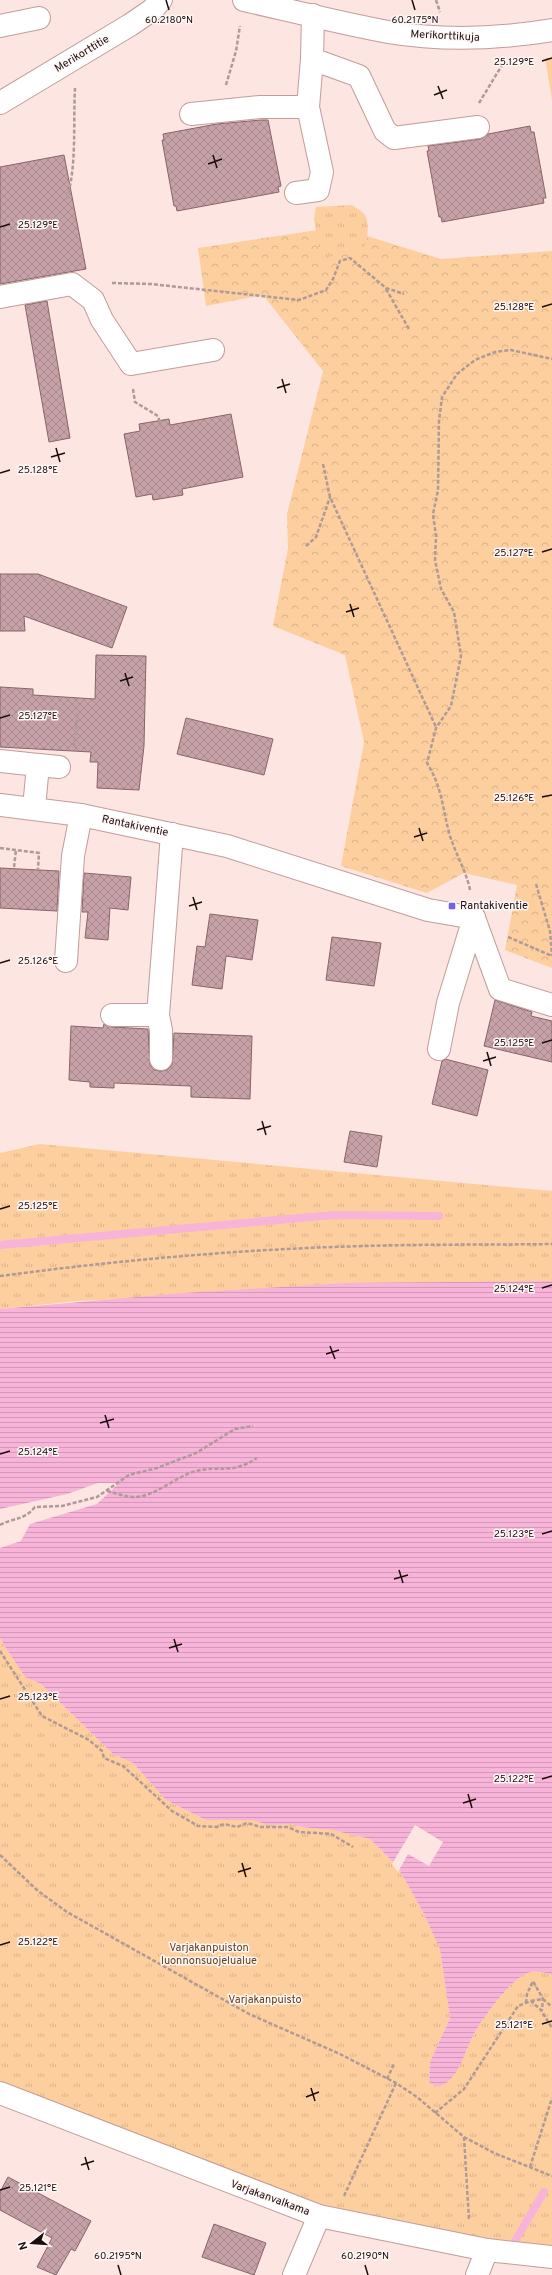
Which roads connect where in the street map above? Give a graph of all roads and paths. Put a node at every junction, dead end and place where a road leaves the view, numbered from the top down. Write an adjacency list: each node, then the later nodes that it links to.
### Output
1 (161, 0): 12 (street, Merikorttitie)
2 (436, 0): 5 (path)
3 (242, 10): 4 (street, Merikorttikuja); 14 (path)
4 (313, 15): 8 (street, Merikorttikuja); 10 (street)
5 (441, 16)
6 (39, 18): 7 (street)
7 (0, 26)
8 (552, 30)
9 (508, 55): 16 (path)
10 (312, 59): 13 (street); 16 (street)
11 (76, 82): 18 (path)
12 (0, 103)
13 (308, 107): 14 (street); 17 (street)
14 (218, 112): 15 (street)
15 (191, 114)
16 (471, 128)
17 (296, 193)
18 (67, 199)
19 (111, 283): 20 (path)
20 (386, 288): 21 (path); 23 (path)
21 (404, 294)
22 (0, 297): 26 (street)
23 (409, 329)
24 (214, 350): 26 (street)
25 (552, 359): 32 (path)
26 (131, 364): 27 (path)
27 (161, 427)
28 (323, 464): 29 (path)
29 (330, 497): 30 (path); 32 (path)
30 (306, 546)
31 (78, 710): 34 (path)
32 (436, 728): 44 (path)
33 (0, 761): 34 (street)
34 (49, 766): 36 (street)
35 (0, 805): 36 (street, Rantakiventie)
36 (34, 808): 37 (street, Rantakiventie)
37 (80, 815): 38 (street, Rantakiventie); 46 (street)
38 (172, 834): 44 (street, Rantakiventie); 49 (street)
39 (0, 848): 40 (path)
40 (16, 850): 41 (path); 42 (path)
41 (14, 868)
42 (38, 869)
43 (536, 884): 45 (path)
44 (474, 918): 45 (path); 47 (street); 50 (street)
45 (552, 956)
46 (66, 961)
47 (552, 1005)
48 (112, 1015): 49 (street)
49 (158, 1015): 51 (street)
50 (439, 1049)
51 (160, 1059)
52 (552, 1244): 53 (path)
53 (0, 1276)
54 (252, 1426): 56 (path)
55 (257, 1458): 56 (path)
56 (107, 1490): 57 (path)
57 (0, 1525)
58 (0, 1651): 59 (path)
59 (353, 1846)
60 (0, 1855): 68 (path)
61 (542, 1999): 62 (path); 63 (path); 64 (path); 65 (path)
62 (531, 2001): 63 (path); 65 (path)
63 (526, 2003): 72 (path)
64 (552, 2007)
65 (542, 2010): 66 (path)
66 (552, 2028)
67 (394, 2064): 68 (path)
68 (387, 2079): 69 (path)
69 (396, 2083): 72 (path); 76 (path)
70 (0, 2093): 76 (street, Varjakanvalkama)
71 (552, 2098): 74 (path)
72 (435, 2113): 73 (path)
73 (464, 2136): 74 (path); 77 (path)
74 (530, 2167): 75 (path)
75 (552, 2176)
76 (319, 2216): 77 (street, Varjakanvalkama); 79 (street)
77 (478, 2249): 78 (street, Varjakanvalkama); 80 (street)
78 (552, 2257)
79 (294, 2275)
80 (477, 2275)

